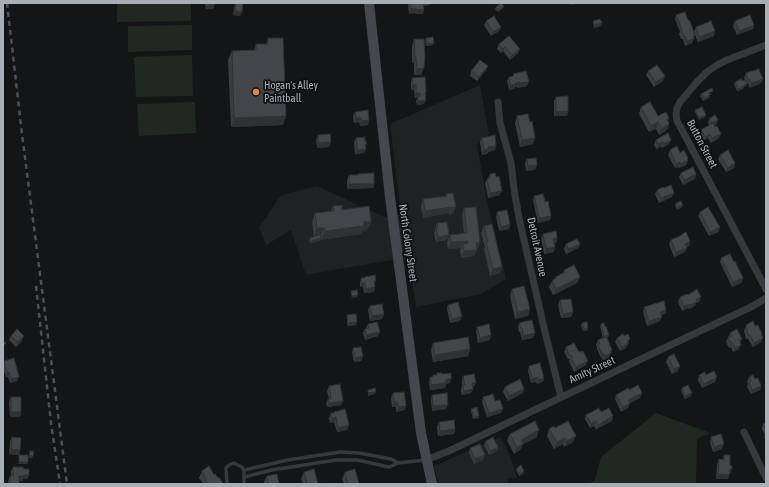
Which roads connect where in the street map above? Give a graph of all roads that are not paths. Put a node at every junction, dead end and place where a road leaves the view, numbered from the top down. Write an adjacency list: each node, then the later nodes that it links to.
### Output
1 (369, 3): 9 (main road, North Colony Street)
2 (766, 45): 4 (street, Button Street)
3 (498, 102): 6 (street, Detroit Avenue)
4 (766, 289)
5 (766, 298): 6 (street, Amity Street)
6 (561, 397): 9 (street, Amity Street)
7 (744, 432): 14 (street)
8 (325, 454): 10 (lane); 11 (lane); 12 (lane)
9 (426, 460): 11 (lane); 17 (main road, North Colony Street)
10 (323, 462): 11 (lane); 13 (lane)
11 (398, 463)
12 (244, 470): 13 (lane); 15 (lane)
13 (244, 477): 16 (lane)
14 (766, 478)
15 (227, 484)
16 (244, 484)
17 (432, 484)

